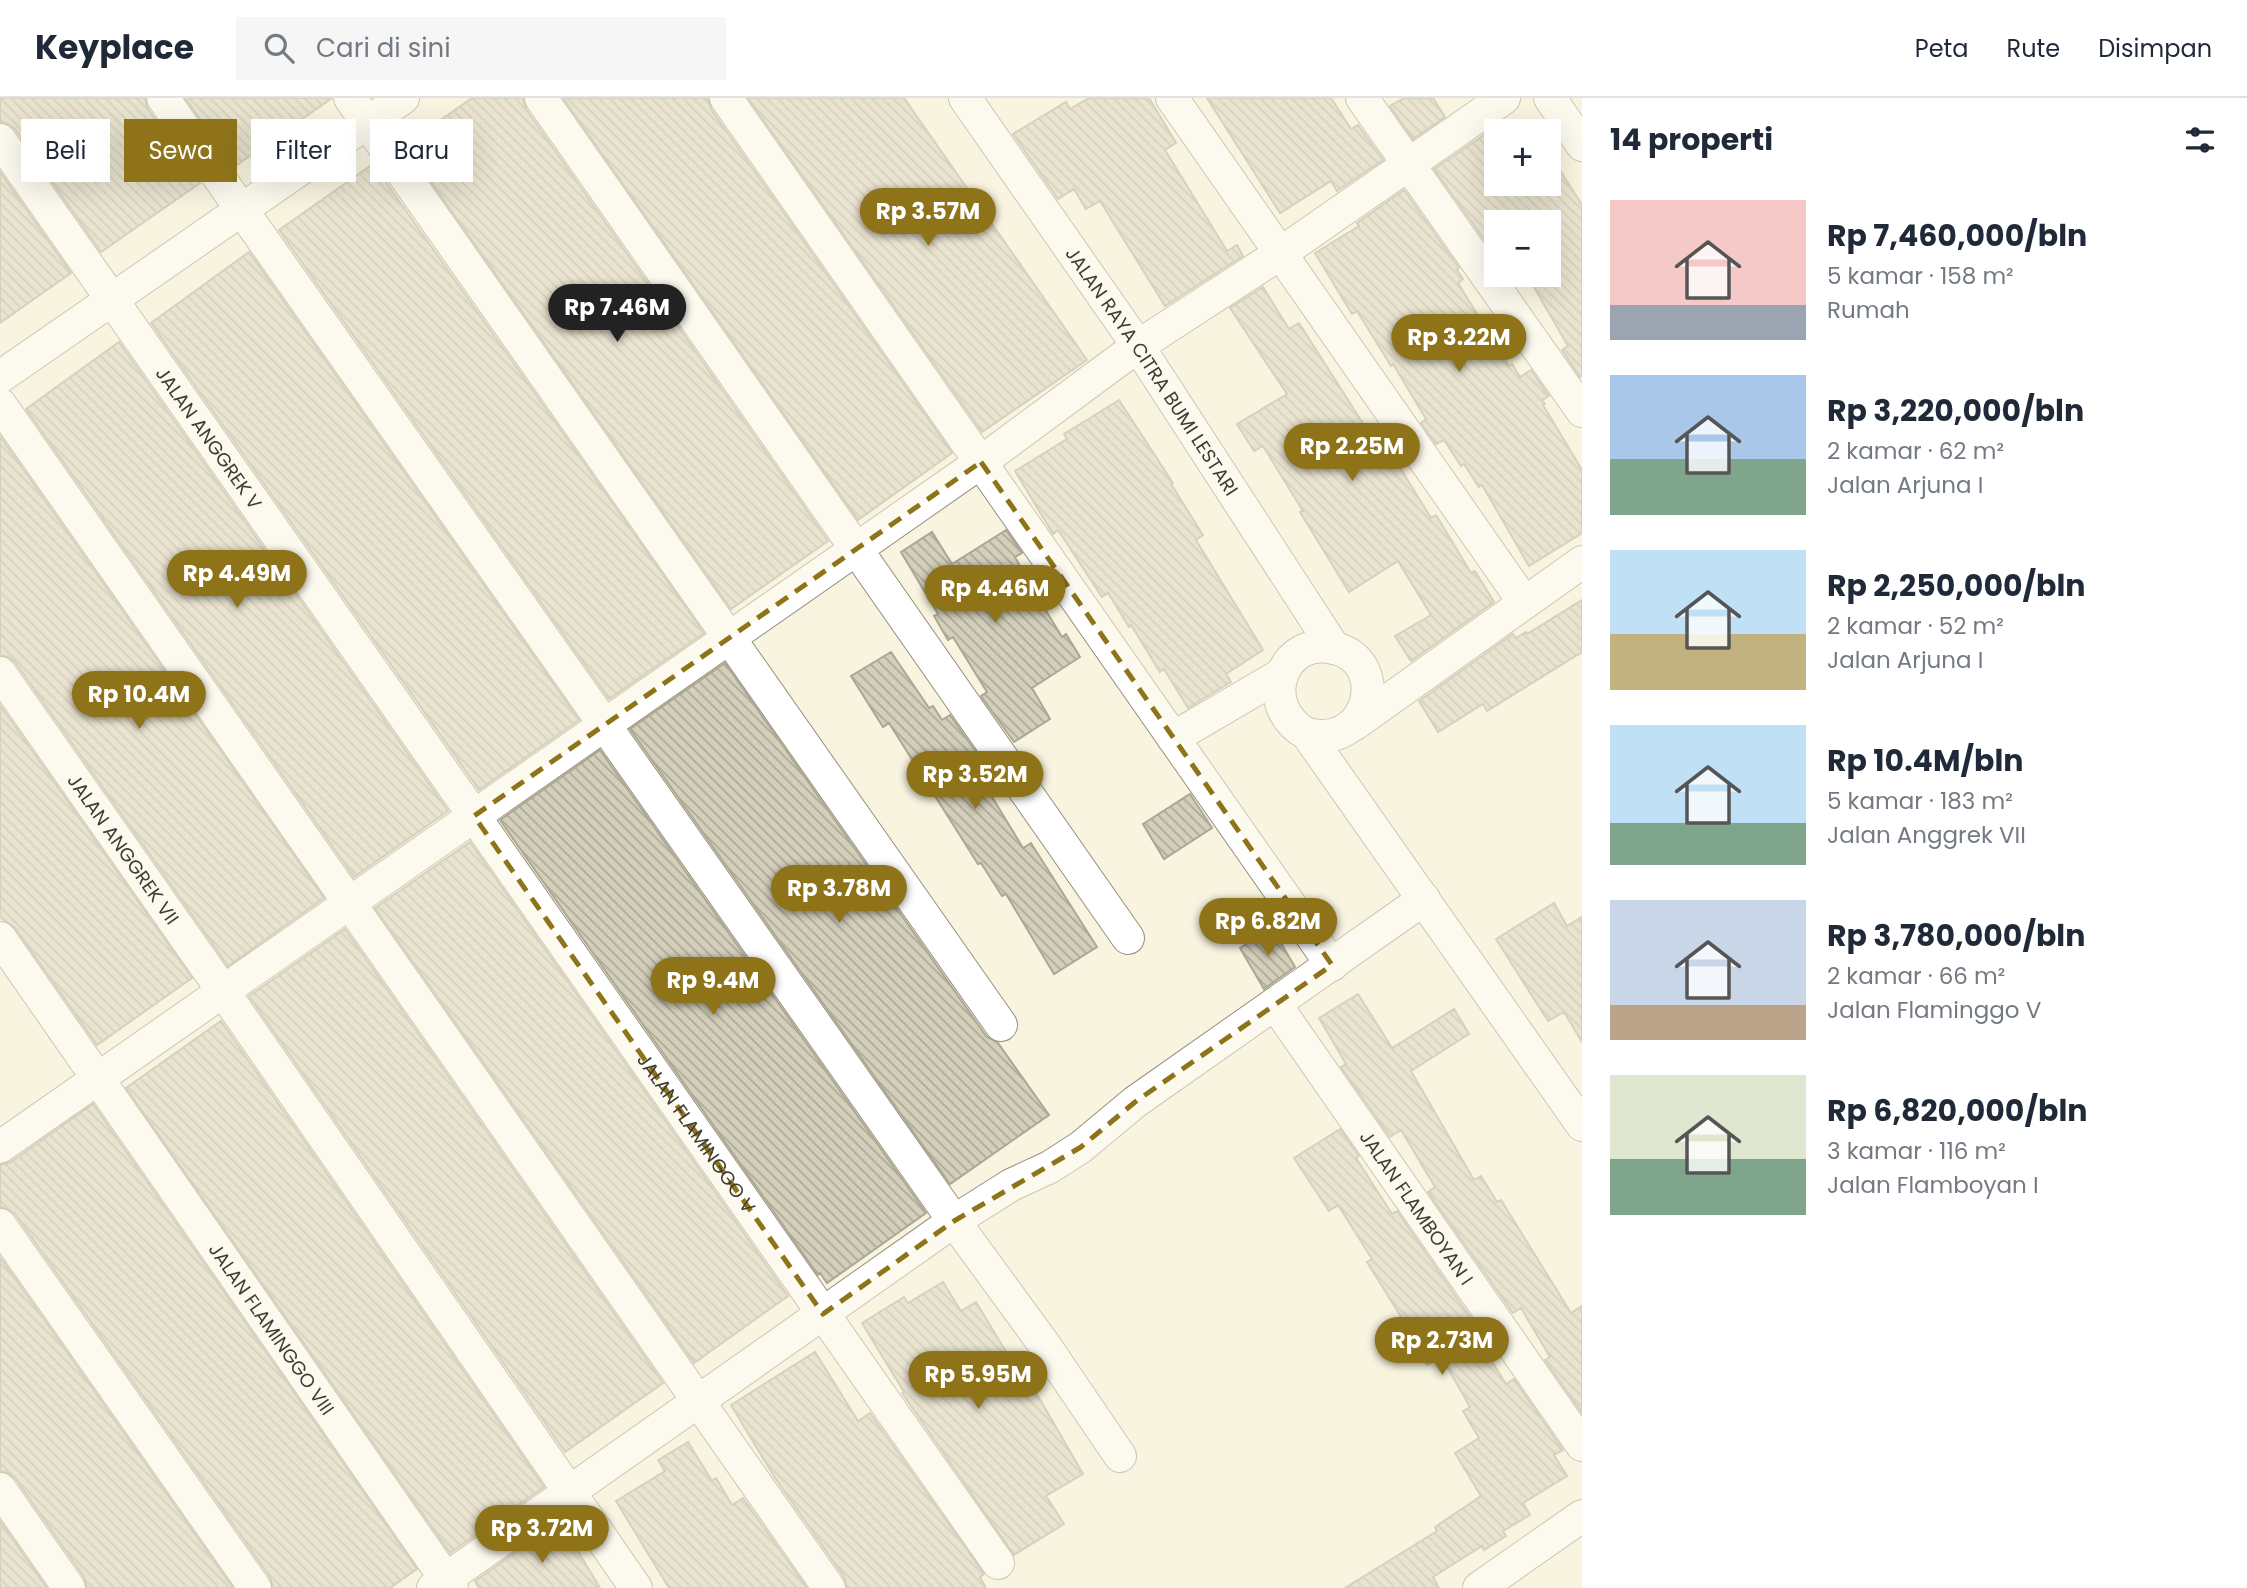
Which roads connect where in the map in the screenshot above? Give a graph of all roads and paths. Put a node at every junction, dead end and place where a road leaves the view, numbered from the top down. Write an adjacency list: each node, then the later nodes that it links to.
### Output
1 (163, 98): 14 (street)
2 (403, 98): 10 (street)
3 (541, 98): 22 (street)
4 (726, 98): 21 (street)
5 (965, 98): 17 (street, JALAN RAYA CITRA BUMI LESTARI)
6 (1172, 98): 15 (street)
7 (1362, 98): 13 (street)
8 (1504, 98): 13 (street)
9 (1549, 98): 12 (street)
10 (358, 110): 14 (street); 25 (street)
11 (0, 140): 16 (street, JALAN ANGGREK V)
12 (1582, 145)
13 (1409, 164): 15 (street); 20 (street)
14 (241, 210): 16 (street); 29 (street)
15 (1281, 253): 17 (street); 24 (street)
16 (111, 299): 18 (street); 33 (street, JALAN ANGGREK V)
17 (1138, 346): 21 (street); 26 (street, JALAN RAYA CITRA BUMI LESTARI)
18 (0, 377)
19 (0, 404): 35 (street)
20 (1582, 411)
21 (981, 462): 22 (street); 32 (street)
22 (857, 550): 25 (street); 37 (street)
23 (1582, 562): 24 (street)
24 (1524, 602): 30 (street)
25 (729, 638): 29 (street); 41 (street)
26 (1334, 648): 28 (street); 30 (street)
27 (0, 673): 39 (street, JALAN ANGGREK VII)
28 (1282, 674): 31 (street); 32 (street)
29 (605, 725): 33 (street); 45 (street)
30 (1351, 727): 31 (street)
31 (1307, 734): 34 (street)
32 (1173, 738): 38 (street)
33 (474, 816): 35 (street); 47 (street, JALAN FLAMINGGO V)
34 (1424, 899): 38 (street); 43 (street)
35 (350, 903): 39 (street); 48 (street)
36 (0, 938): 42 (street, JALAN FLAMINGGO VIII)
37 (1128, 938)
38 (1332, 965): 40 (street)
39 (223, 991): 42 (street); 52 (street, JALAN ANGGREK VII)
40 (1275, 1003): 45 (street); 49 (street, JALAN FLAMBOYAN I)
41 (1001, 1025)
42 (98, 1078): 44 (street); 55 (street, JALAN FLAMINGGO VIII)
43 (1582, 1125)
44 (0, 1147)
45 (954, 1221): 47 (street); 50 (street)
46 (0, 1225): 58 (street)
47 (823, 1314): 48 (street); 54 (street, JALAN FLAMINGGO V)
48 (698, 1401): 52 (street); 60 (street)
49 (1582, 1445)
50 (1120, 1457)
51 (0, 1489): 57 (street)
52 (571, 1491): 55 (street); 59 (street, JALAN ANGGREK VII)
53 (1582, 1516): 56 (street)
54 (998, 1563)
55 (444, 1585)
56 (1487, 1586)
57 (69, 1588)
58 (256, 1588)
59 (636, 1588)
60 (829, 1588)

